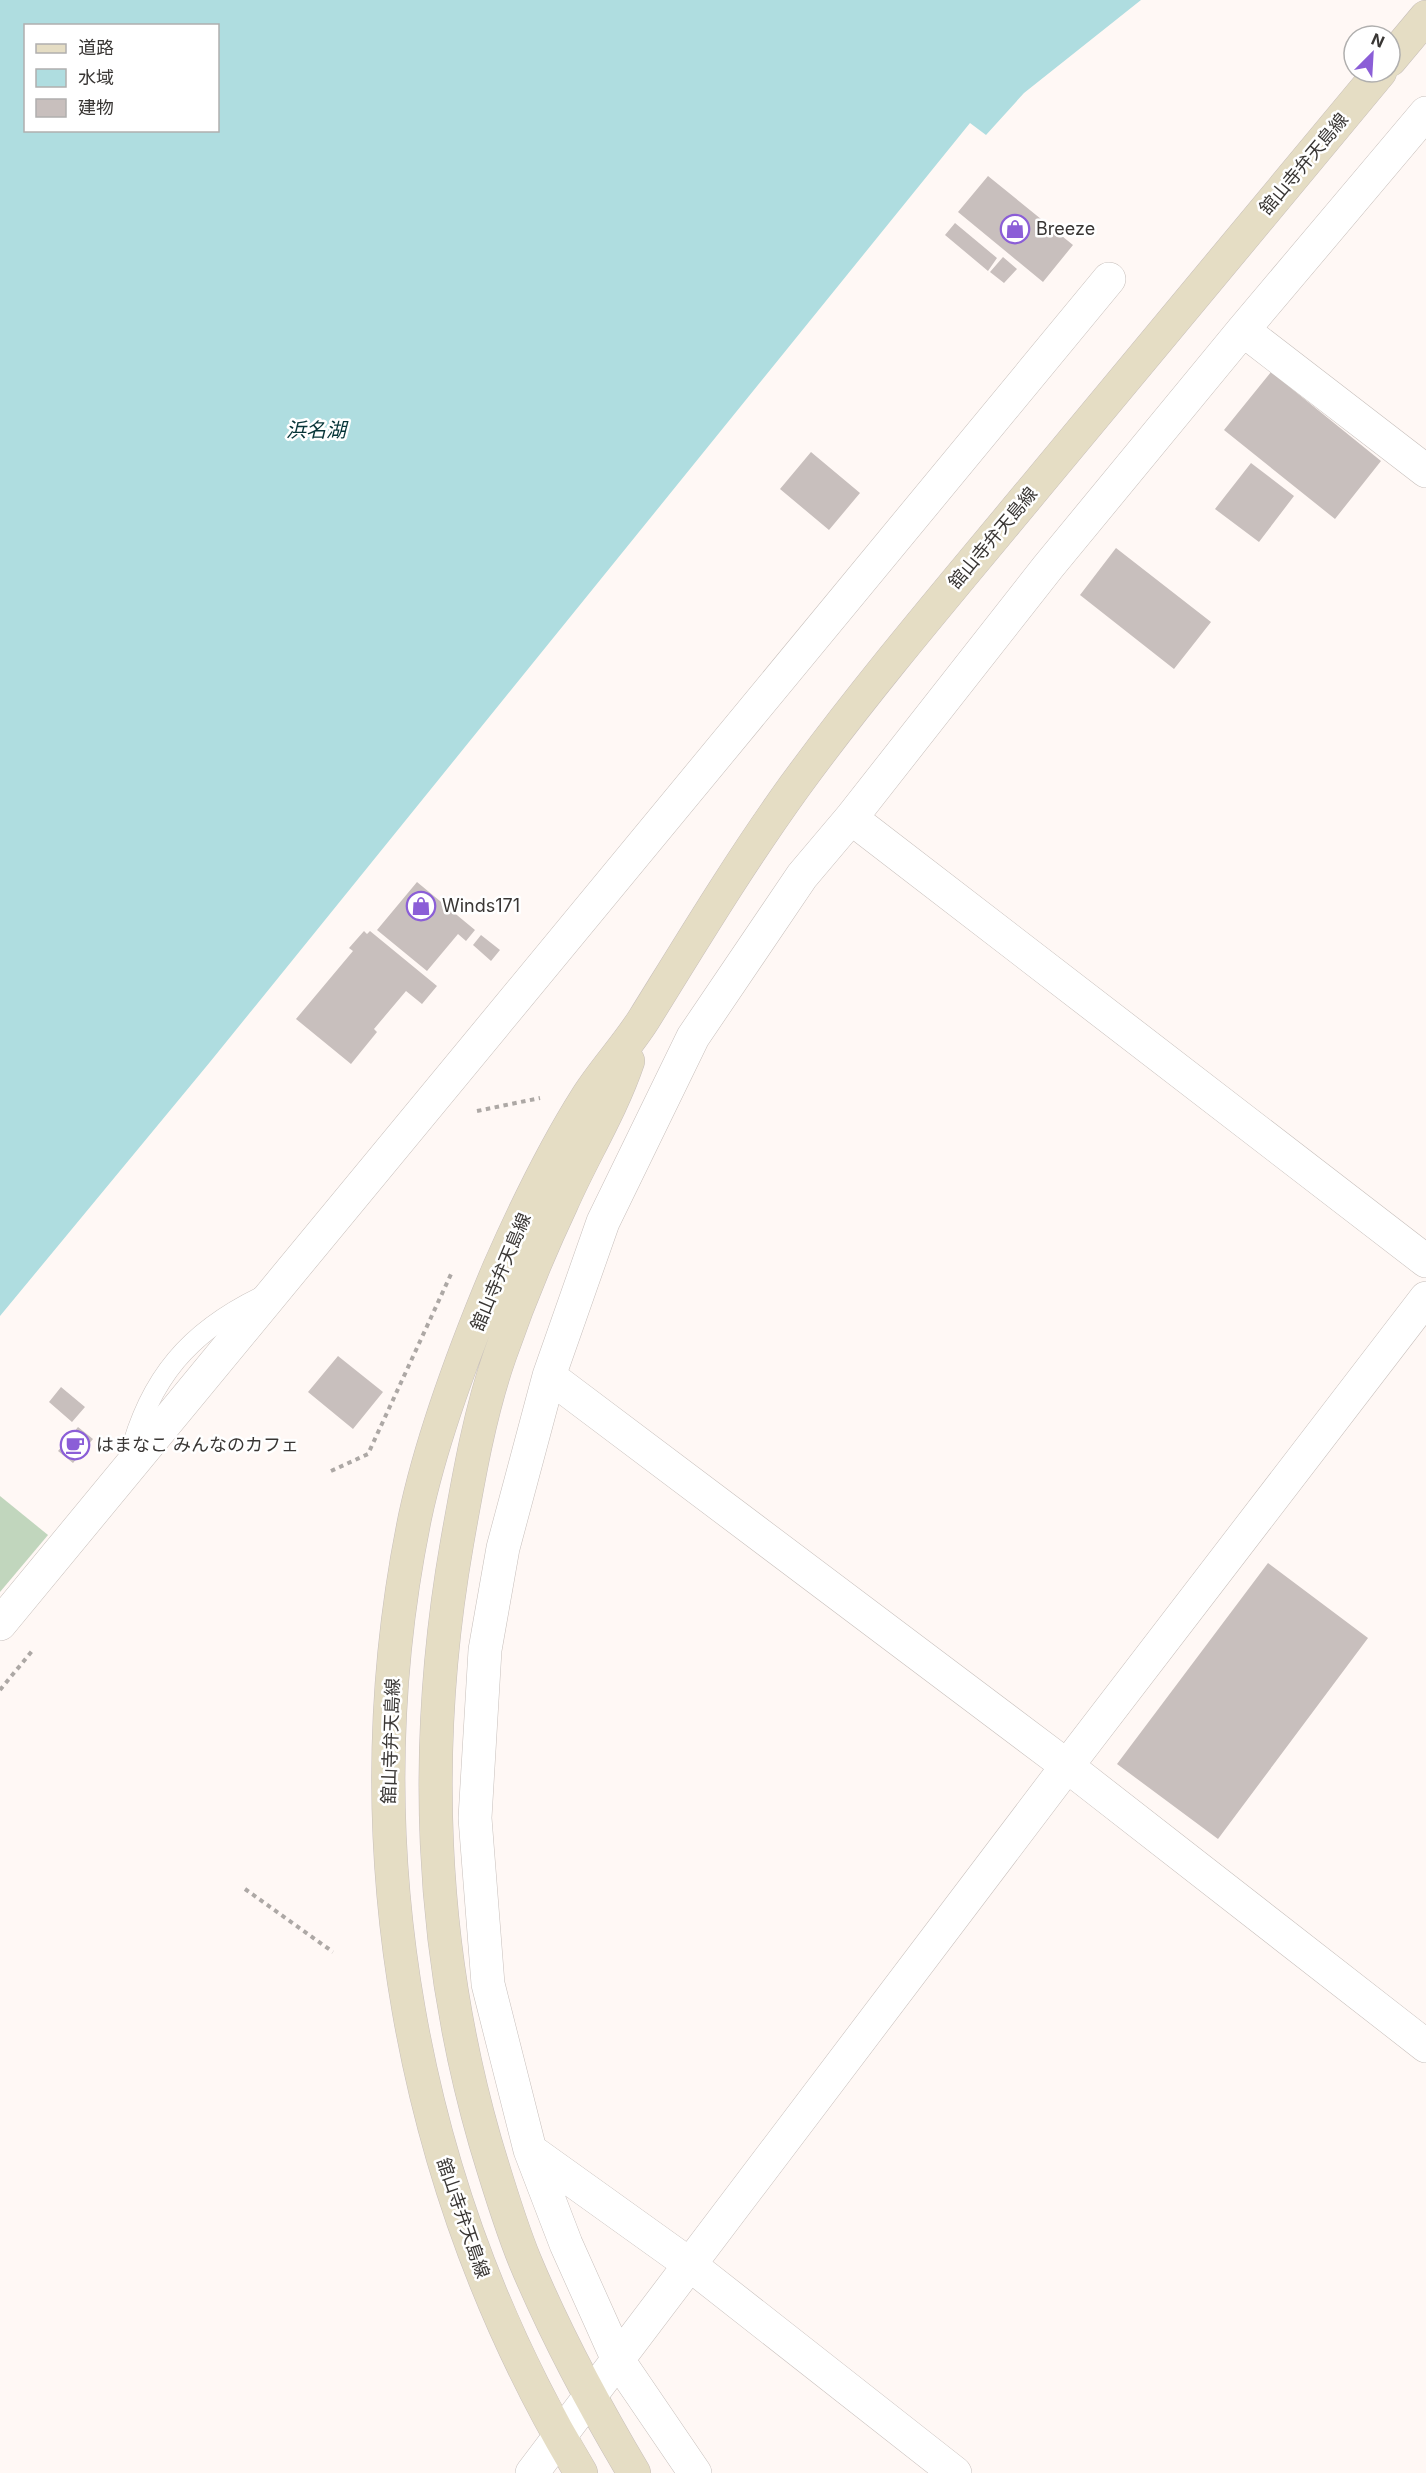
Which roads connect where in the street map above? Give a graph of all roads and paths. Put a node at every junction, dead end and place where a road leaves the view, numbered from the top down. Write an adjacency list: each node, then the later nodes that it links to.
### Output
1 (1426, 17): 2 (main road)
2 (1402, 46)
3 (1370, 84): 9 (main road, 舘山寺弁天島線)
4 (1426, 113): 6 (street)
5 (1109, 279): 17 (street)
6 (1243, 330): 7 (street); 8 (street)
7 (1426, 471)
8 (851, 818): 12 (street); 15 (street)
9 (639, 1028): 27 (main road, 舘山寺弁天島線); 28 (main road, 舘山寺弁天島線)
10 (537, 1108): 11 (path)
11 (471, 1118)
12 (1426, 1261)
13 (454, 1268): 16 (path)
14 (1426, 1298): 20 (street)
15 (549, 1376): 20 (street); 24 (street)
16 (331, 1471)
17 (0, 1624)
18 (37, 1645): 19 (path)
19 (0, 1690)
20 (1067, 1766): 23 (street); 25 (street)
21 (245, 1889): 22 (path)
22 (333, 1952)
23 (1426, 2046)
24 (530, 2150): 25 (street); 26 (street)
25 (689, 2264): 26 (street); 33 (street)
26 (618, 2360): 27 (street); 32 (street)
27 (590, 2397): 28 (street); 31 (main road, 舘山寺弁天島線)
28 (560, 2437): 29 (street); 30 (main road, 舘山寺弁天島線)
29 (532, 2473)
30 (581, 2473)
31 (634, 2473)
32 (695, 2473)
33 (956, 2473)

